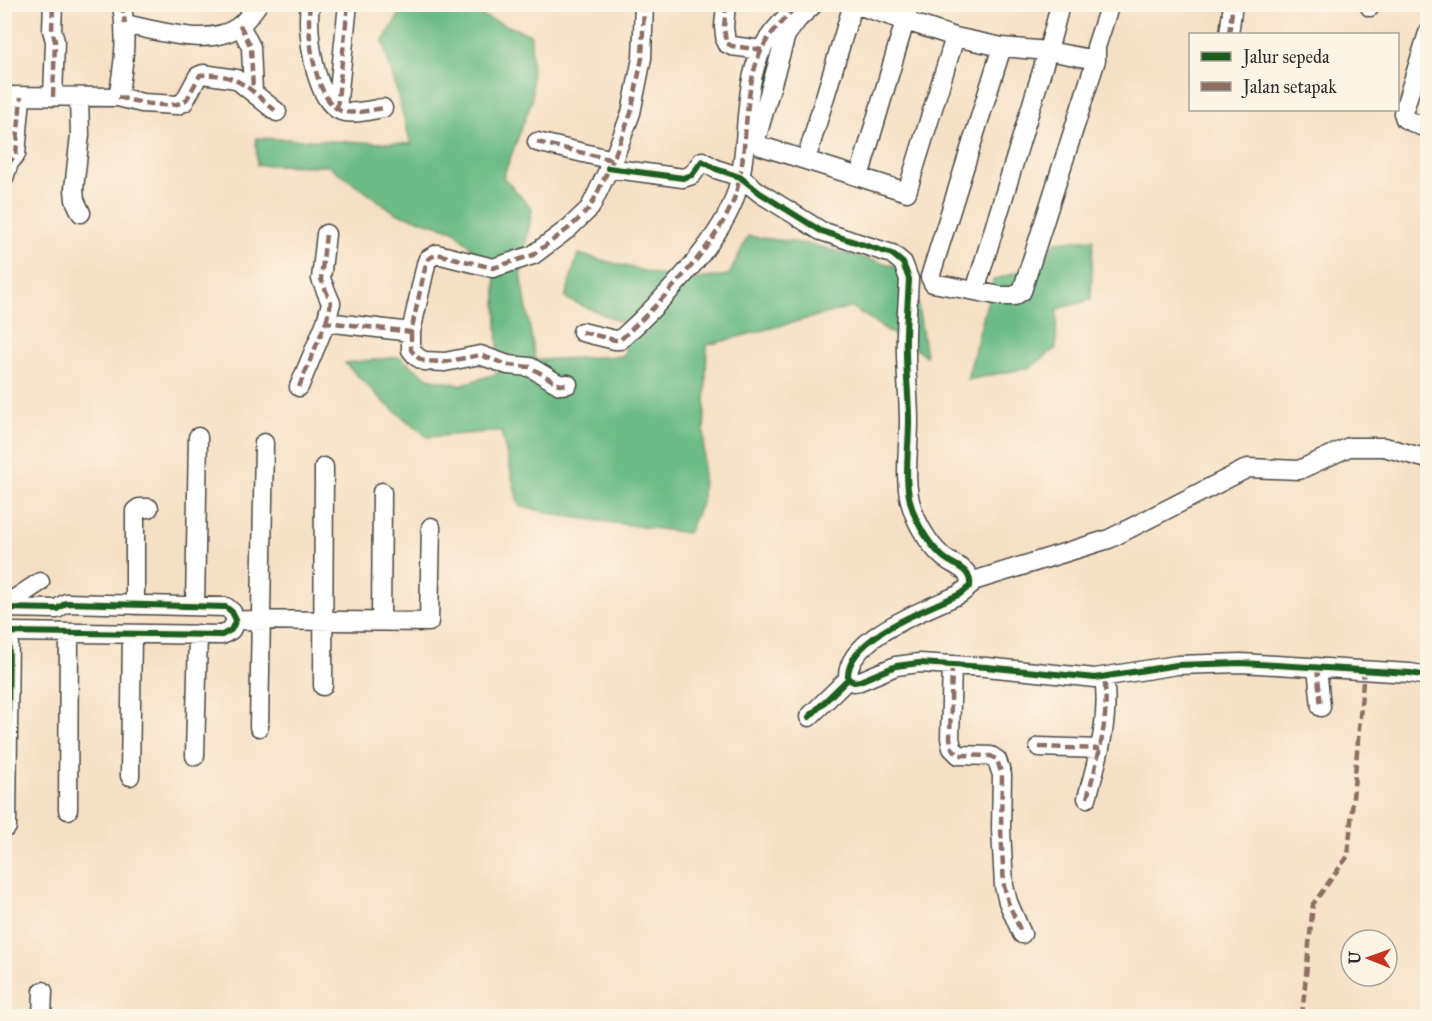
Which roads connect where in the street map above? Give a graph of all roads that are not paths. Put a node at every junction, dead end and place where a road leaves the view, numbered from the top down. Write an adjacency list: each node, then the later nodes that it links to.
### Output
1 (53, 4): 28 (street)
2 (122, 4): 15 (street)
3 (258, 4): 16 (street)
4 (310, 4): 30 (street)
5 (348, 4): 30 (street)
6 (645, 4): 35 (street)
7 (726, 4): 21 (street)
8 (798, 4): 21 (street)
9 (814, 4): 34 (street)
10 (853, 4): 12 (street); 34 (street)
11 (1233, 4): 17 (street)
12 (908, 10): 19 (street); 37 (street)
13 (1108, 10): 23 (street)
14 (1058, 13): 22 (street)
15 (125, 24): 16 (street); 27 (street)
16 (240, 25): 24 (street)
17 (1229, 33)
18 (1428, 33): 32 (street)
19 (955, 37): 20 (street); 37 (street)
20 (1002, 47): 22 (street); 41 (street)
21 (762, 50): 36 (street)
22 (1048, 51): 23 (street); 41 (street)
23 (1096, 60): 41 (street)
24 (253, 92): 27 (street); 31 (street)
25 (13, 97): 28 (street); 38 (street)
26 (79, 97): 27 (street); 28 (street); 39 (street)
27 (118, 97)
28 (53, 98)
29 (383, 108): 30 (street)
30 (337, 109)
31 (277, 112)
32 (1423, 128)
33 (537, 142): 35 (street)
34 (806, 160): 37 (street)
35 (610, 164): 36 (street); 43 (street)
36 (740, 177): 44 (street); 55 (street)
37 (859, 177)
38 (4, 178)
39 (81, 213)
40 (326, 234): 42 (street)
41 (975, 291)
42 (326, 322): 43 (street); 46 (street)
43 (411, 332): 45 (street)
44 (582, 332)
45 (568, 384)
46 (298, 387)
47 (198, 437): 57 (street)
48 (264, 442): 61 (street)
49 (1428, 459): 55 (street)
50 (324, 467): 62 (street)
51 (382, 492): 63 (street)
52 (149, 508): 56 (street)
53 (431, 527): 63 (street)
54 (40, 582): 58 (street)
55 (970, 582): 71 (street)
56 (135, 605): 57 (street); 59 (street)
57 (195, 606): 60 (street)
58 (4, 607): 59 (street)
59 (57, 609): 64 (street)
60 (236, 620): 61 (street); 66 (street)
61 (261, 620): 62 (street); 75 (street)
62 (323, 621): 63 (street); 72 (street)
63 (381, 621)
64 (63, 633): 65 (street); 81 (street); 82 (street)
65 (132, 634): 66 (street); 79 (street)
66 (198, 634): 78 (street)
67 (952, 665): 70 (street); 71 (street); 83 (street)
68 (1317, 666): 69 (street); 70 (street); 73 (street)
69 (1428, 676)
70 (1104, 677): 77 (street)
71 (848, 679): 74 (street)
72 (323, 686)
73 (1321, 707)
74 (809, 717)
75 (259, 727)
76 (1039, 747): 77 (street)
77 (1100, 749): 80 (street)
78 (195, 756)
79 (130, 776)
80 (1087, 798)
81 (68, 810)
82 (7, 827)
83 (1022, 934)
84 (43, 991): 85 (street)
85 (42, 1017)

